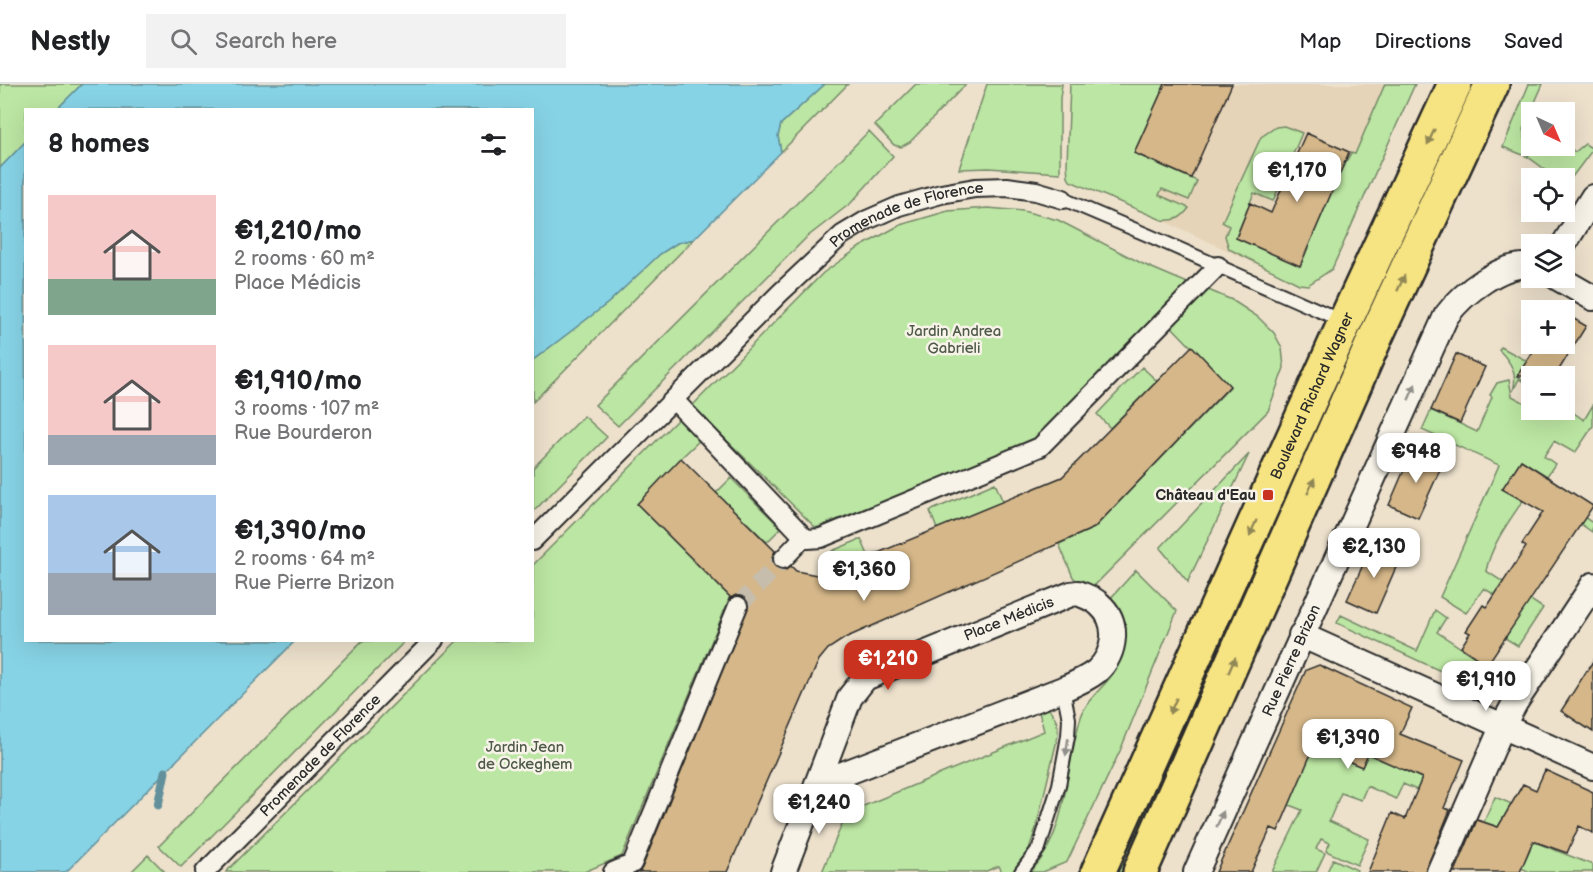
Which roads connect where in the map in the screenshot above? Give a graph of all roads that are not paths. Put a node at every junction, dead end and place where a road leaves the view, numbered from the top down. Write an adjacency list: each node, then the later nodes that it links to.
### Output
1 (1455, 84): 10 (main road, Boulevard Richard Wagner, one-way to 10)
2 (1492, 84): 10 (main road, Boulevard Richard Wagner, one-way to 2)
3 (1593, 197): 5 (street)
4 (1063, 199): 6 (lane, Promenade de Florence); 11 (street, Promenade de Florence)
5 (1570, 234)
6 (1218, 266): 10 (lane, Promenade de Florence); 12 (street)
7 (1521, 266): 17 (street, Rue Pierre Brizon, one-way to 7)
8 (1575, 288): 9 (street)
9 (1593, 298)
10 (1361, 329): 27 (main road, Boulevard Richard Wagner, one-way to 27); 28 (main road, Boulevard Richard Wagner, one-way to 10)
11 (674, 400): 12 (street); 13 (street, Promenade de Florence)
12 (804, 537): 14 (street)
13 (534, 540)
14 (783, 558)
15 (1593, 585): 20 (street)
16 (738, 606): 24 (street)
17 (1301, 635): 20 (street); 29 (street, Rue Pierre Brizon, one-way to 17)
18 (432, 642): 23 (street, Promenade de Florence)
19 (1064, 689): 22 (street, Place Médicis); 22 (street, Place Médicis); 26 (lane, one-way to 26)
20 (1503, 725): 21 (street); 30 (street)
21 (1593, 766)
22 (817, 783): 25 (street)
23 (205, 872)
24 (613, 872)
25 (783, 872)
26 (1021, 872)
27 (1098, 872)
28 (1140, 872)
29 (1196, 872)
30 (1439, 872)

